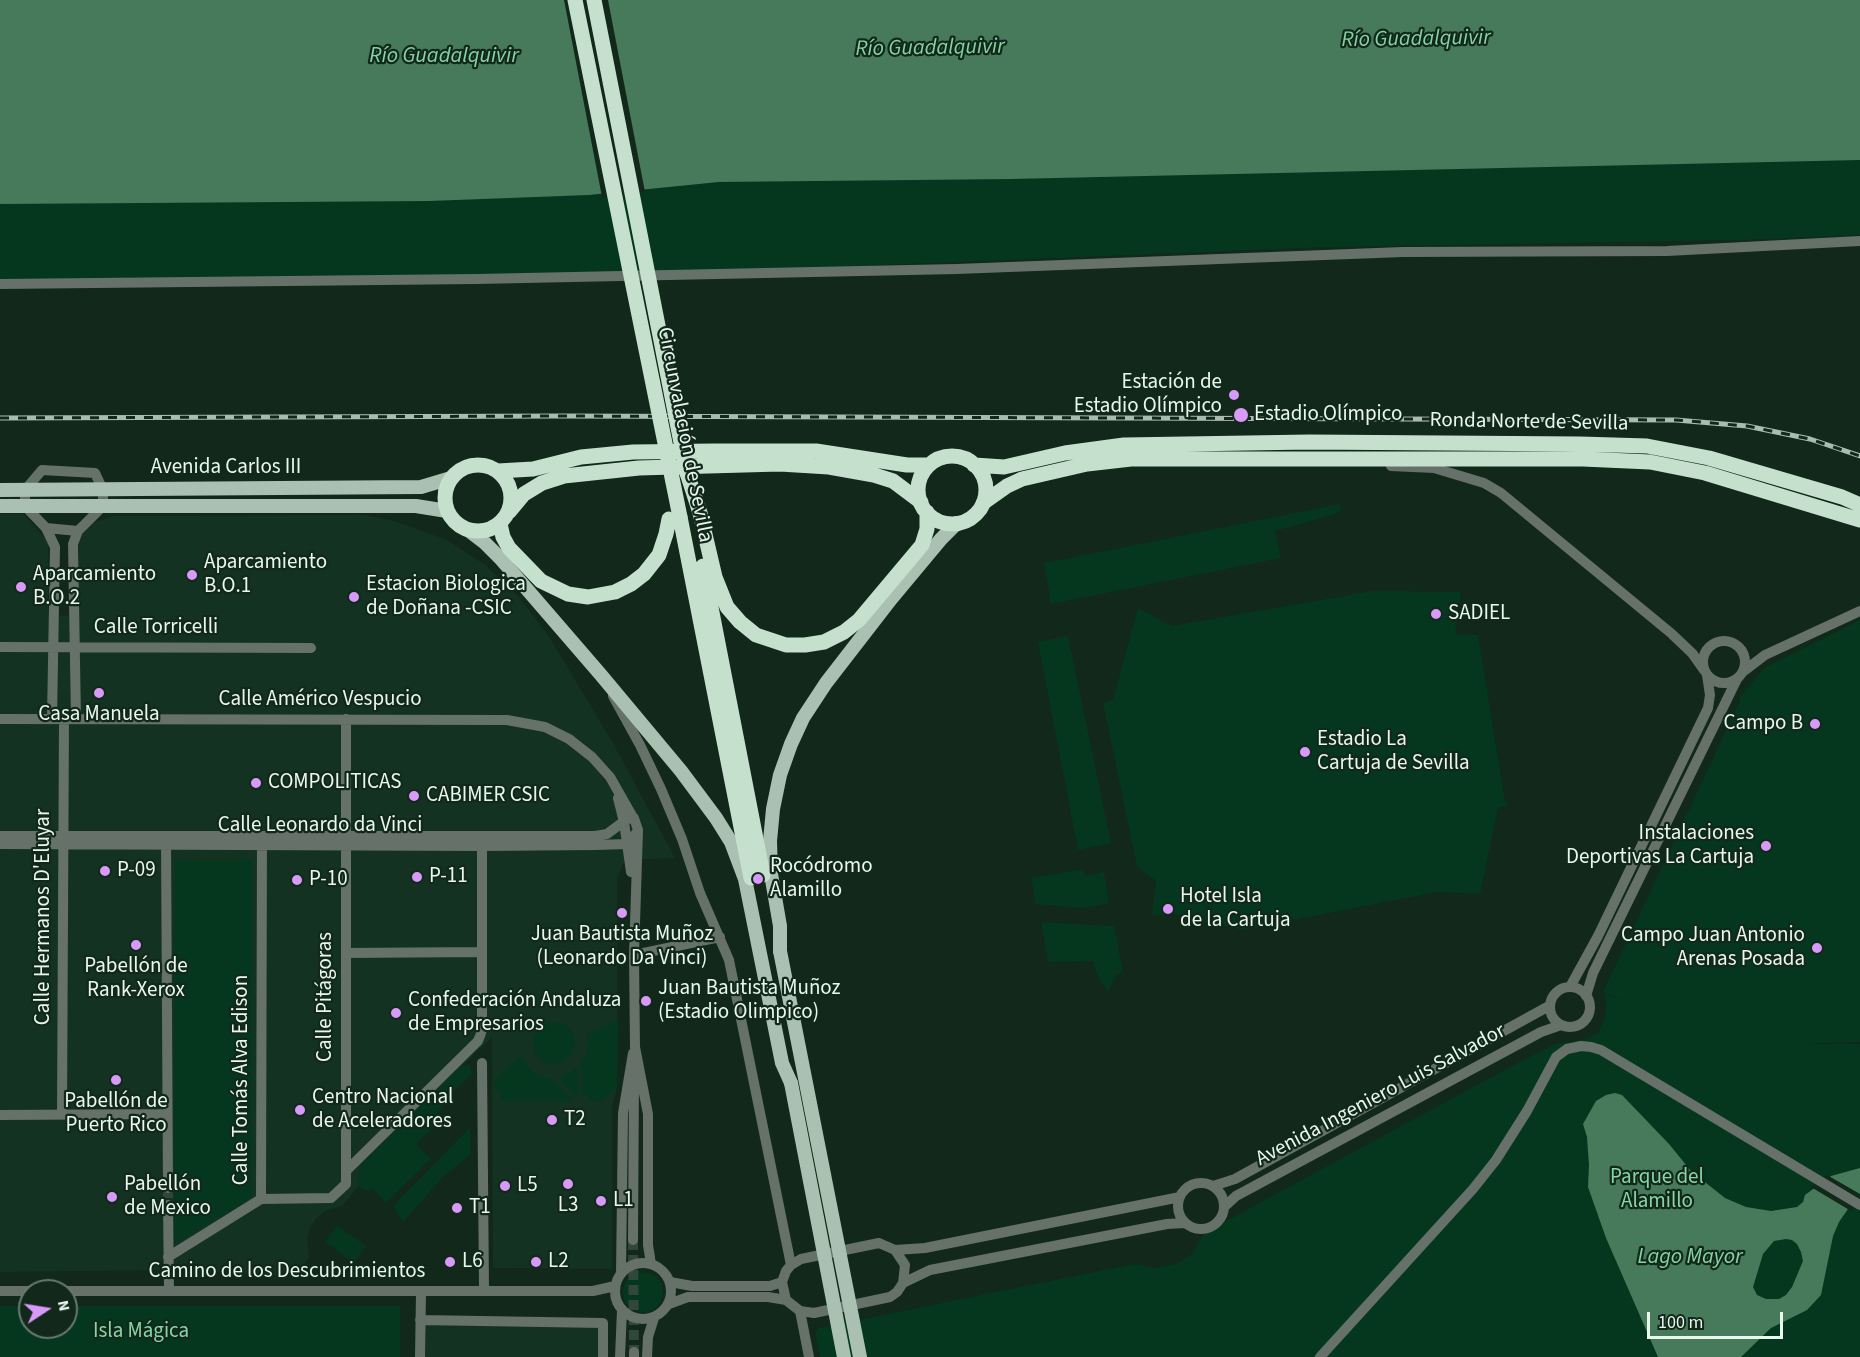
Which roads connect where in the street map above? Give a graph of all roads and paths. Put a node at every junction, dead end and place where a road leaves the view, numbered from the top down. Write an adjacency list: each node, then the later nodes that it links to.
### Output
1 (575, 0): 22 (highway, Circunvalación de Sevilla, bridge)
2 (594, 0): 22 (highway, Circunvalación de Sevilla, bridge)
3 (1860, 242): 4 (street)
4 (0, 284)
5 (1310, 458): 8 (highway, Ronda Norte de Sevilla); 15 (highway, Ronda Norte de Sevilla); 34 (street)
6 (929, 465): 7 (highway, Ronda Norte de Sevilla); 9 (highway, Ronda Norte de Sevilla); 20 (highway)
7 (975, 465): 8 (highway, Ronda Norte de Sevilla); 15 (highway)
8 (1707, 465): 10 (highway, Ronda Norte de Sevilla)
9 (498, 471): 11 (highway, Ronda Norte de Sevilla); 23 (highway)
10 (1729, 471): 16 (highway, Ronda Norte de Sevilla); 24 (highway, Ronda Norte de Sevilla)
11 (451, 478): 14 (main road, Avenida Carlos III); 21 (highway)
12 (0, 490): 13 (main road, Avenida Carlos III)
13 (25, 490): 14 (main road, Avenida Carlos III); 14 (street); 18 (street)
14 (103, 490): 19 (street)
15 (983, 503): 25 (highway, Ronda Norte de Sevilla)
16 (1860, 505)
17 (0, 506): 18 (main road, Avenida Carlos III)
18 (25, 506): 19 (main road, Avenida Carlos III); 26 (street)
19 (103, 506): 21 (main road, Avenida Carlos III); 28 (street)
20 (924, 507): 22 (highway); 23 (highway); 25 (highway)
21 (447, 511): 27 (highway)
22 (686, 516): 23 (highway); 48 (highway, Circunvalación de Sevilla)
23 (505, 518): 27 (highway)
24 (1860, 520)
25 (957, 523): 48 (main road)
26 (46, 528): 28 (street); 31 (street)
27 (468, 530): 35 (main road)
28 (78, 531): 32 (street)
29 (1860, 611): 36 (street)
30 (0, 647): 31 (street, Calle Torricelli)
31 (53, 648): 32 (street, Calle Torricelli); 38 (street)
32 (75, 648): 33 (street, Calle Torricelli); 38 (street)
33 (311, 648)
34 (1706, 672): 36 (street); 36 (street); 54 (street)
35 (601, 675): 48 (main road); 50 (street)
36 (1740, 675): 55 (street)
37 (0, 719): 38 (street, Calle Américo Vespucio)
38 (64, 719): 39 (street, Calle Américo Vespucio); 42 (street, Calle Hermanos D'Eluyar)
39 (346, 719): 40 (street, Calle Américo Vespucio); 45 (street, Calle Pitágoras)
40 (631, 830): 46 (street, Calle Leonardo da Vinci); 46 (street, Calle Leonardo da Vinci); 49 (street, Calle Américo Vespucio); 49 (street, Calle Américo Vespucio)
41 (0, 836): 42 (street, Calle Leonardo da Vinci)
42 (64, 840): 43 (street, Calle Leonardo da Vinci); 47 (street, Calle Leonardo da Vinci); 61 (street, Calle Hermanos D'Eluyar)
43 (166, 840): 44 (street, Calle Leonardo da Vinci); 62 (street)
44 (262, 841): 45 (street, Calle Leonardo da Vinci); 68 (street, Calle Tomás Alva Edison)
45 (346, 841): 46 (street, Calle Leonardo da Vinci); 52 (street, Calle Pitágoras)
46 (482, 841): 51 (street)
47 (0, 844)
48 (757, 877): 100 (main road, bridge); 101 (main road, bridge)
49 (635, 896): 53 (street, Calle Américo Vespucio)
50 (720, 937): 53 (street); 77 (street)
51 (481, 952): 52 (street); 64 (street)
52 (346, 953): 64 (street, Calle Pitágoras)
53 (634, 955): 58 (street, Calle Américo Vespucio)
54 (1570, 987): 55 (street); 56 (street)
55 (1586, 996): 57 (street)
56 (1549, 1006): 57 (street); 65 (street, Avenida Ingeniero Luis Salvador)
57 (1564, 1026): 59 (street); 71 (street, Avenida Ingeniero Luis Salvador)
58 (635, 1047): 73 (street); 76 (street, Calle Américo Vespucio); 78 (street, Calle Américo Vespucio)
59 (1567, 1049): 70 (street); 102 (street)
60 (482, 1063): 83 (street)
61 (62, 1114): 62 (street); 63 (street)
62 (167, 1114): 66 (street)
63 (0, 1115)
64 (346, 1171): 68 (street, Calle Pitágoras)
65 (1213, 1186): 67 (street); 71 (street)
66 (168, 1188)
67 (1179, 1197): 72 (street); 74 (street)
68 (261, 1199): 75 (street, Calle Tomás Alva Edison)
69 (168, 1205): 75 (street)
70 (1860, 1205)
71 (1224, 1207): 72 (street)
72 (1185, 1223): 81 (street)
73 (633, 1240)
74 (895, 1250): 77 (street); 81 (street)
75 (168, 1257): 87 (street)
76 (651, 1264): 78 (street); 79 (street)
77 (791, 1265): 80 (street)
78 (621, 1274): 82 (street)
79 (670, 1282): 80 (street); 90 (street)
80 (782, 1282): 89 (street)
81 (903, 1283): 92 (street)
82 (615, 1286): 83 (street, Camino de los Descubrimientos); 91 (street)
83 (484, 1290): 88 (street, Camino de los Descubrimientos)
84 (0, 1291): 85 (street)
85 (18, 1291)
86 (78, 1291): 87 (street, Camino de los Descubrimientos)
87 (169, 1292): 88 (street, Camino de los Descubrimientos)
88 (421, 1292): 94 (street)
89 (786, 1300): 90 (street); 92 (street)
90 (669, 1304): 93 (street)
91 (622, 1310): 93 (street); 97 (street)
92 (800, 1311): 99 (street)
93 (654, 1318): 98 (street)
94 (420, 1320): 95 (street); 96 (street)
95 (420, 1357)
96 (603, 1357)
97 (620, 1357)
98 (647, 1357)
99 (809, 1357)
100 (844, 1357)
101 (860, 1357)
102 (1320, 1357)

